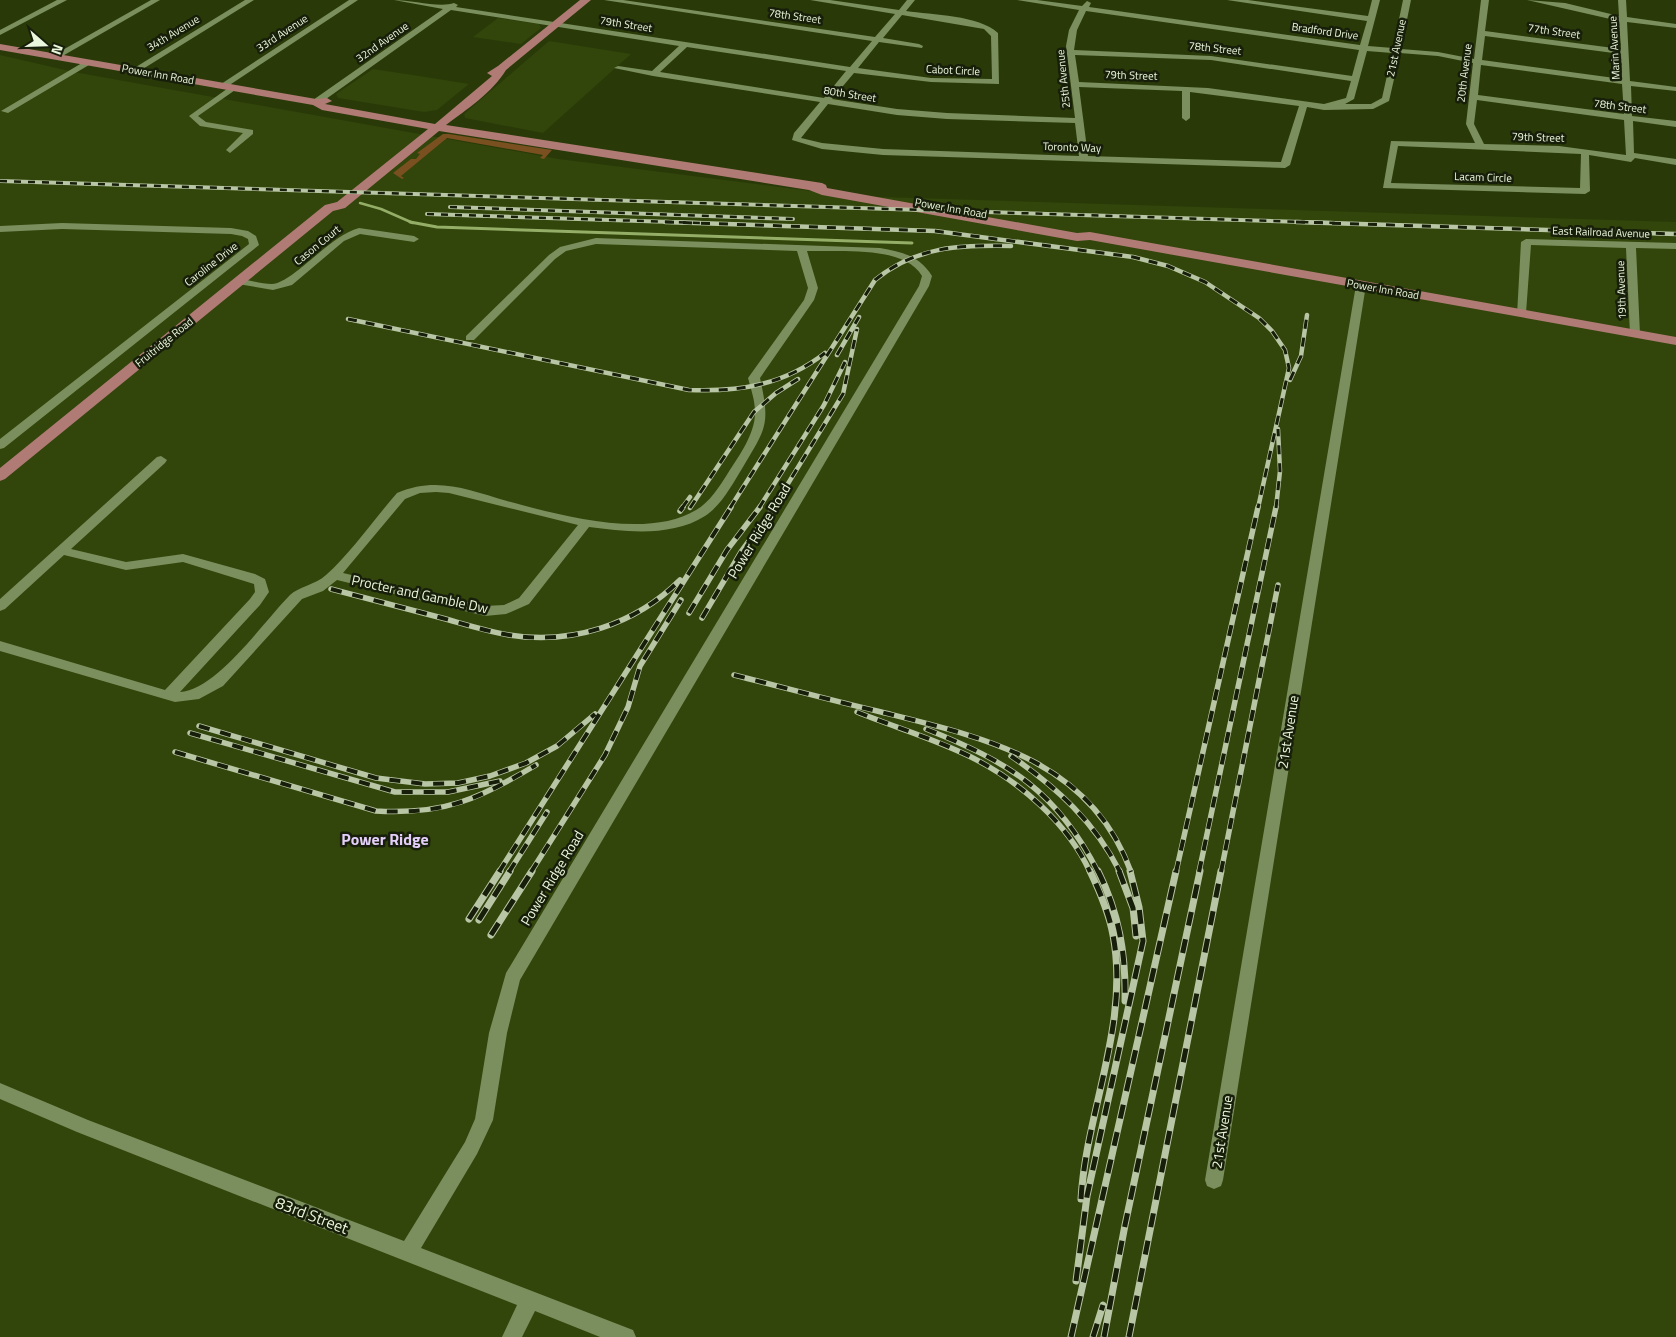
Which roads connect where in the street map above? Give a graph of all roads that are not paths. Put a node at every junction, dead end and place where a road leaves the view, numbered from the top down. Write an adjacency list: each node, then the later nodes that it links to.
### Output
1 (63, 0): 28 (street)
2 (156, 0): 38 (street)
3 (250, 0): 42 (street, 34th Avenue)
4 (354, 0): 48 (street, 33rd Avenue)
5 (398, 0): 20 (street, 79th Street)
6 (460, 0): 20 (street, 32nd Avenue)
7 (586, 0): 26 (main road, Fruitridge Road)
8 (608, 0): 30 (street, 78th Street)
9 (814, 0): 22 (street)
10 (911, 0): 22 (street)
11 (1021, 0): 21 (street, Bradford Drive)
12 (1089, 0): 21 (street, 25th Avenue)
13 (1231, 0): 24 (street)
14 (1376, 0): 24 (street)
15 (1406, 0): 35 (street, 21st Avenue)
16 (1485, 0): 29 (street, 20th Avenue)
17 (1531, 0): 19 (street)
18 (1622, 0): 25 (street, Marin Avenue)
19 (1550, 3): 23 (street); 25 (street)
20 (449, 8): 26 (street, 79th Street); 54 (street, 32nd Avenue)
21 (1084, 9): 34 (street, Bradford Drive); 36 (street, 25th Avenue)
22 (900, 12): 30 (street); 43 (street, Cabot Circle)
23 (1547, 12)
24 (1371, 19): 34 (street)
25 (1624, 19): 27 (street); 37 (street, Marin Avenue)
26 (556, 24): 31 (street, 79th Street); 63 (main road, Fruitridge Road)
27 (1676, 26)
28 (0, 33)
29 (1480, 33): 37 (street, 77th Street); 39 (street, 20th Avenue)
30 (877, 40): 33 (street, 78th Street); 43 (street)
31 (685, 44): 43 (street, 79th Street); 44 (street)
32 (0, 46): 38 (main road, Power Inn Road)
33 (919, 46)
34 (1364, 48): 35 (street, Bradford Drive); 45 (street)
35 (1395, 50): 39 (street, Bradford Drive); 57 (street, 21st Avenue)
36 (1071, 52): 45 (street, 78th Street); 47 (street, 25th Avenue)
37 (1625, 52): 46 (street, Marin Avenue)
38 (56, 56): 40 (main road, Power Inn Road)
39 (1477, 61): 46 (street, Bradford Drive); 53 (street, 20th Avenue)
40 (90, 62): 42 (main road, Power Inn Road); 59 (street)
41 (618, 68): 44 (street, 80th Street)
42 (135, 70): 48 (main road, Power Inn Road)
43 (851, 70): 55 (street)
44 (653, 74): 55 (street, 80th Street)
45 (1356, 78): 52 (street)
46 (1627, 82): 51 (street); 61 (street, Marin Avenue)
47 (1075, 84): 50 (street, 79th Street); 62 (street, 25th Avenue)
48 (222, 86): 49 (main road, Power Inn Road)
49 (234, 88): 54 (main road, Power Inn Road); 67 (street)
50 (1186, 88): 56 (street, 79th Street); 60 (street)
51 (1676, 89)
52 (1352, 91): 57 (street); 58 (street)
53 (1472, 96): 61 (street, 78th Street); 66 (street, 20th Avenue)
54 (316, 102): 63 (main road, Power Inn Road)
55 (825, 102): 62 (street, 80th Street); 70 (street, Toronto Way)
56 (1304, 104): 58 (street); 70 (street, Toronto Way)
57 (1379, 104): 58 (street)
58 (1324, 106)
59 (5, 111)
60 (1186, 118)
61 (1628, 118): 64 (street, 78th Street); 69 (street, Marin Avenue)
62 (1079, 120): 70 (street, 25th Avenue)
63 (435, 123): 77 (main road, Fruitridge Road); 78 (main road, Power Inn Road)
64 (1676, 124)
65 (1394, 143): 66 (street, 79th Street); 68 (street, Lacam Circle)
66 (1481, 146): 68 (street, 79th Street)
67 (230, 150)
68 (1585, 152): 69 (street, 79th Street)
69 (1630, 156): 71 (street, 79th Street)
70 (1084, 159)
71 (1676, 162)
72 (0, 228): 83 (street, Caroline Drive)
73 (414, 238): 77 (street, Cason Court)
74 (1632, 245): 75 (street, East Railroad Avenue); 79 (street, East Railroad Avenue); 80 (street, 19th Avenue)
75 (1676, 246)
76 (801, 248): 81 (street, Power Ridge Road); 86 (street, Procter and Gamble Dw); 94 (street, Power Ridge Road)
77 (238, 282): 85 (main road, Fruitridge Road)
78 (1361, 285): 79 (main road, Power Inn Road); 93 (street, 21st Avenue)
79 (1521, 313): 80 (main road, Power Inn Road)
80 (1635, 334): 82 (main road, Power Inn Road)
81 (470, 338)
82 (1676, 341)
83 (0, 444)
84 (161, 460): 87 (street)
85 (0, 476)
86 (586, 523): 88 (street, Procter and Gamble Dw); 88 (street, Procter and Gamble Dw)
87 (63, 551): 89 (street); 91 (street)
88 (334, 575): 91 (street, Procter and Gamble Dw)
89 (0, 606)
90 (0, 646): 91 (street, Procter and Gamble Dw)
91 (168, 696)
92 (0, 1091): 94 (street, 83rd Street)
93 (1214, 1180)
94 (408, 1252): 95 (street, 83rd Street)
95 (530, 1300): 96 (street); 97 (street, 83rd Street)
96 (512, 1337)
97 (626, 1337)

